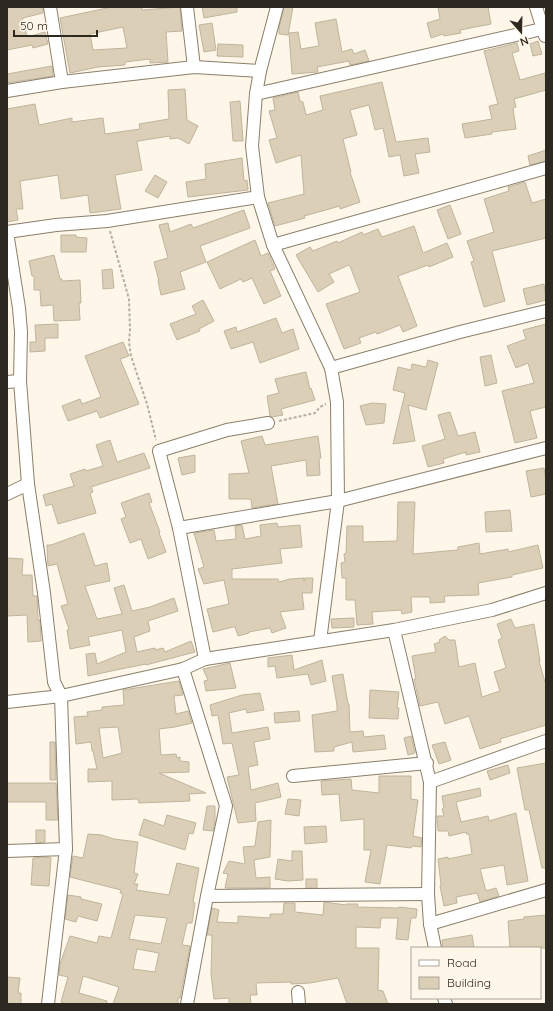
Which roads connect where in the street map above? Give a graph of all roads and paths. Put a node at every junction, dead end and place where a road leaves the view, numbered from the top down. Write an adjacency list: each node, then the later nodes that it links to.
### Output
1 (50, 7): 8 (street)
2 (187, 7): 6 (street)
3 (277, 7): 7 (street)
4 (536, 7): 5 (street)
5 (544, 33): 10 (street)
6 (194, 67): 7 (street); 8 (street)
7 (260, 71): 10 (street)
8 (62, 82): 9 (street)
9 (7, 91)
10 (256, 94): 12 (street)
11 (546, 168): 15 (street)
12 (258, 197): 13 (street); 15 (street)
13 (107, 220): 14 (street); 23 (path)
14 (7, 232): 18 (street)
15 (273, 245): 17 (street)
16 (546, 311): 17 (street)
17 (332, 368): 20 (street)
18 (20, 381): 19 (street); 24 (street)
19 (7, 382)
20 (337, 402): 21 (path); 26 (street)
21 (268, 423): 23 (street)
22 (546, 448): 26 (street)
23 (159, 451): 27 (street)
24 (28, 484): 25 (street); 33 (street)
25 (7, 494)
26 (338, 501): 27 (street); 30 (street)
27 (179, 528): 31 (street)
28 (546, 592): 29 (street)
29 (394, 630): 30 (street); 36 (street)
30 (320, 641): 31 (street)
31 (205, 659): 32 (street)
32 (183, 669): 33 (street); 43 (street)
33 (61, 696): 34 (street); 39 (street)
34 (7, 702)
35 (546, 741): 38 (street)
36 (427, 763): 37 (street); 38 (street)
37 (293, 776)
38 (430, 782): 42 (street)
39 (66, 849): 40 (street); 46 (street)
40 (7, 851)
41 (546, 890): 44 (street)
42 (428, 894): 43 (street); 44 (street)
43 (207, 896): 47 (street)
44 (430, 924): 45 (street)
45 (435, 947)
46 (48, 1004)
47 (187, 1004)

